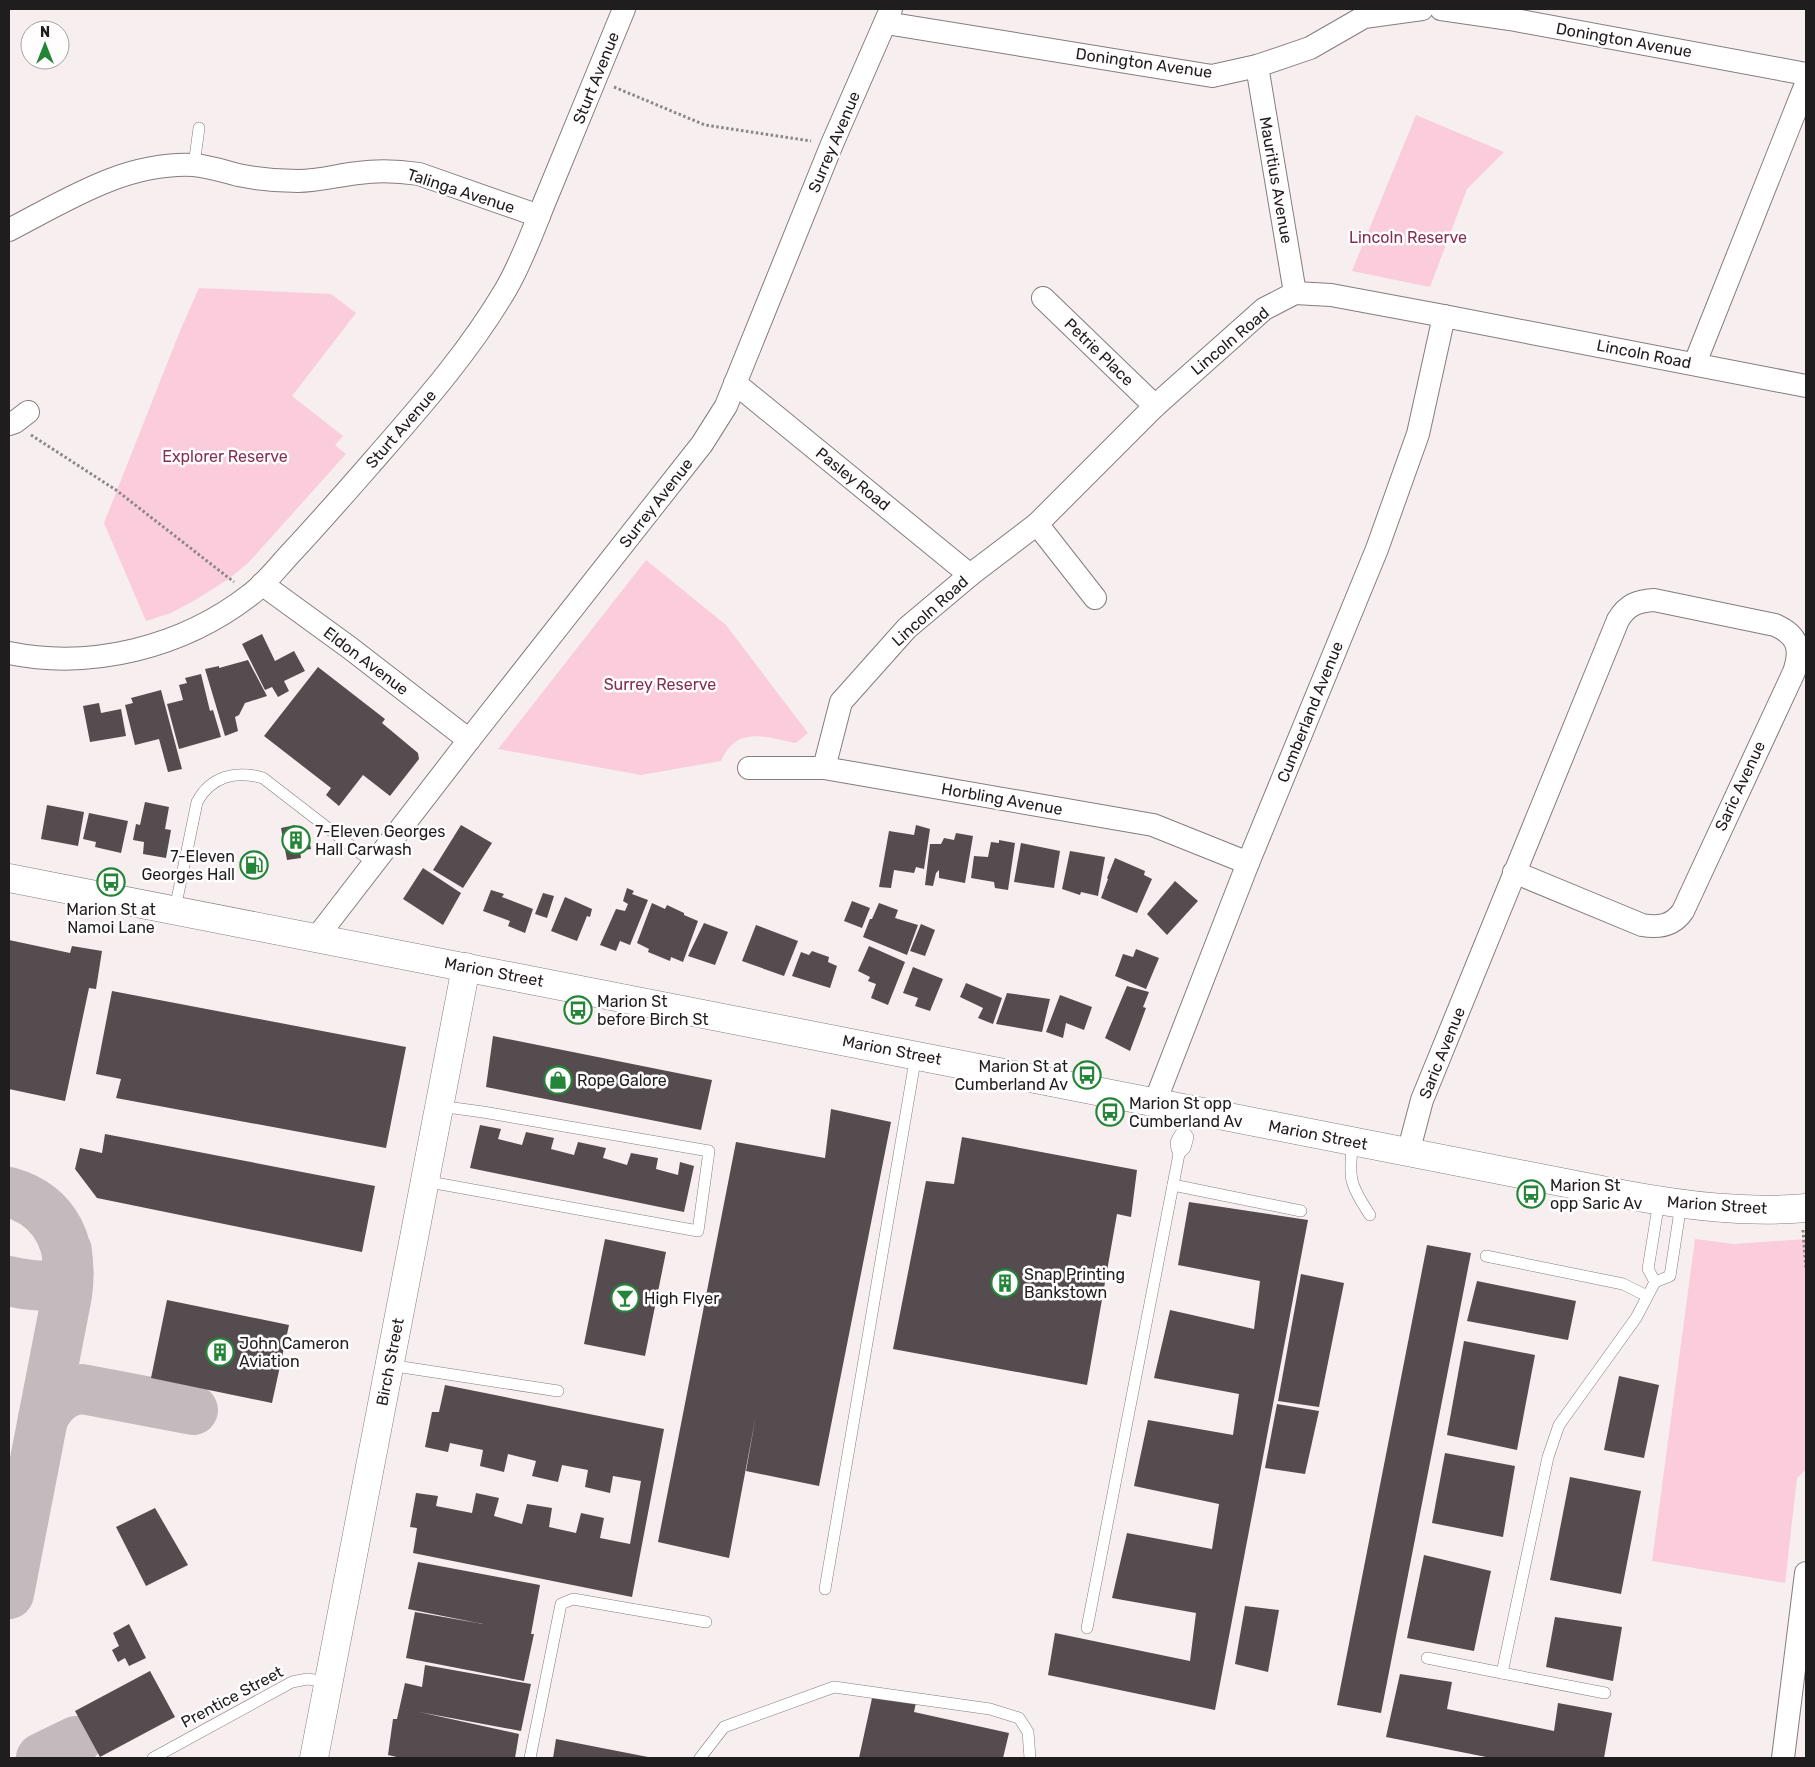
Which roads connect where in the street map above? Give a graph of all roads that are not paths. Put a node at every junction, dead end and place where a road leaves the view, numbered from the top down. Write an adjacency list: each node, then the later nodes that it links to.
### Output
1 (624, 9): 10 (street, Sturt Avenue)
2 (1422, 9): 5 (street, Donington Avenue)
3 (1440, 9): 6 (street, Donington Avenue)
4 (888, 16): 5 (street, Donington Avenue); 16 (street, Surrey Avenue)
5 (1257, 66): 12 (street, Mauritius Avenue)
6 (1806, 74)
7 (1806, 84): 15 (street)
8 (199, 128): 9 (lane)
9 (194, 165): 10 (street, Talinga Avenue); 11 (street, Talinga Avenue)
10 (539, 216): 21 (street, Sturt Avenue)
11 (9, 230)
12 (1295, 293): 14 (street, Lincoln Road); 18 (street, Lincoln Road)
13 (1042, 298): 18 (street, Petrie Place)
14 (1444, 316): 15 (street, Lincoln Road); 29 (street, Cumberland Avenue)
15 (1695, 363): 17 (street, Lincoln Road)
16 (735, 383): 20 (street, Pasley Road); 25 (street, Surrey Avenue)
17 (1806, 386)
18 (1155, 406): 19 (street, Lincoln Road)
19 (1037, 524): 20 (street, Lincoln Road); 22 (street)
20 (970, 575): 27 (street, Lincoln Road)
21 (256, 589): 24 (street, Sturt Avenue); 25 (street, Eldon Avenue)
22 (1095, 598)
23 (1801, 642): 30 (street, Saric Avenue); 30 (street, Saric Avenue)
24 (9, 653)
25 (469, 740): 28 (street, Surrey Avenue)
26 (749, 768): 27 (street, Horbling Avenue)
27 (824, 768): 29 (street, Horbling Avenue)
28 (373, 863): 32 (lane); 33 (street, Surrey Avenue)
29 (1248, 863): 36 (street, Cumberland Avenue)
30 (1514, 872): 40 (street, Saric Avenue)
31 (9, 878): 32 (main road, Marion Street)
32 (176, 910): 33 (main road, Marion Street)
33 (317, 937): 34 (main road, Marion Street)
34 (466, 966): 35 (main road, Marion Street); 37 (main road, Birch Street)
35 (916, 1055): 36 (main road, Marion Street); 53 (lane)
36 (1155, 1102): 38 (main road, Marion Street)
37 (439, 1106): 41 (main road, Birch Street); 41 (lane)
38 (1185, 1119): 39 (main road, Marion Street); 42 (lane)
39 (1353, 1142): 40 (main road, Marion Street); 46 (lane)
40 (1408, 1153): 43 (main road, Marion Street)
41 (424, 1181): 50 (main road, Birch Street)
42 (1173, 1185): 45 (lane); 55 (lane)
43 (1670, 1202): 44 (main road, Marion Street); 48 (lane); 48 (lane)
44 (1803, 1208)
45 (1301, 1211)
46 (1370, 1215)
47 (1486, 1256): 49 (lane)
48 (1655, 1282): 49 (lane)
49 (1647, 1296): 57 (lane)
50 (389, 1365): 51 (lane); 58 (main road, Birch Street)
51 (558, 1391)
52 (1806, 1573): 65 (street)
53 (825, 1589)
54 (706, 1622): 62 (lane)
55 (1087, 1628)
56 (1427, 1658): 57 (lane)
57 (1502, 1673): 59 (lane)
58 (329, 1682): 60 (lane, Prentice Street); 61 (main road, Birch Street)
59 (1605, 1693)
60 (153, 1758)
61 (314, 1758)
62 (530, 1758)
63 (700, 1758): 64 (lane)
64 (1030, 1758)
65 (1783, 1758)

